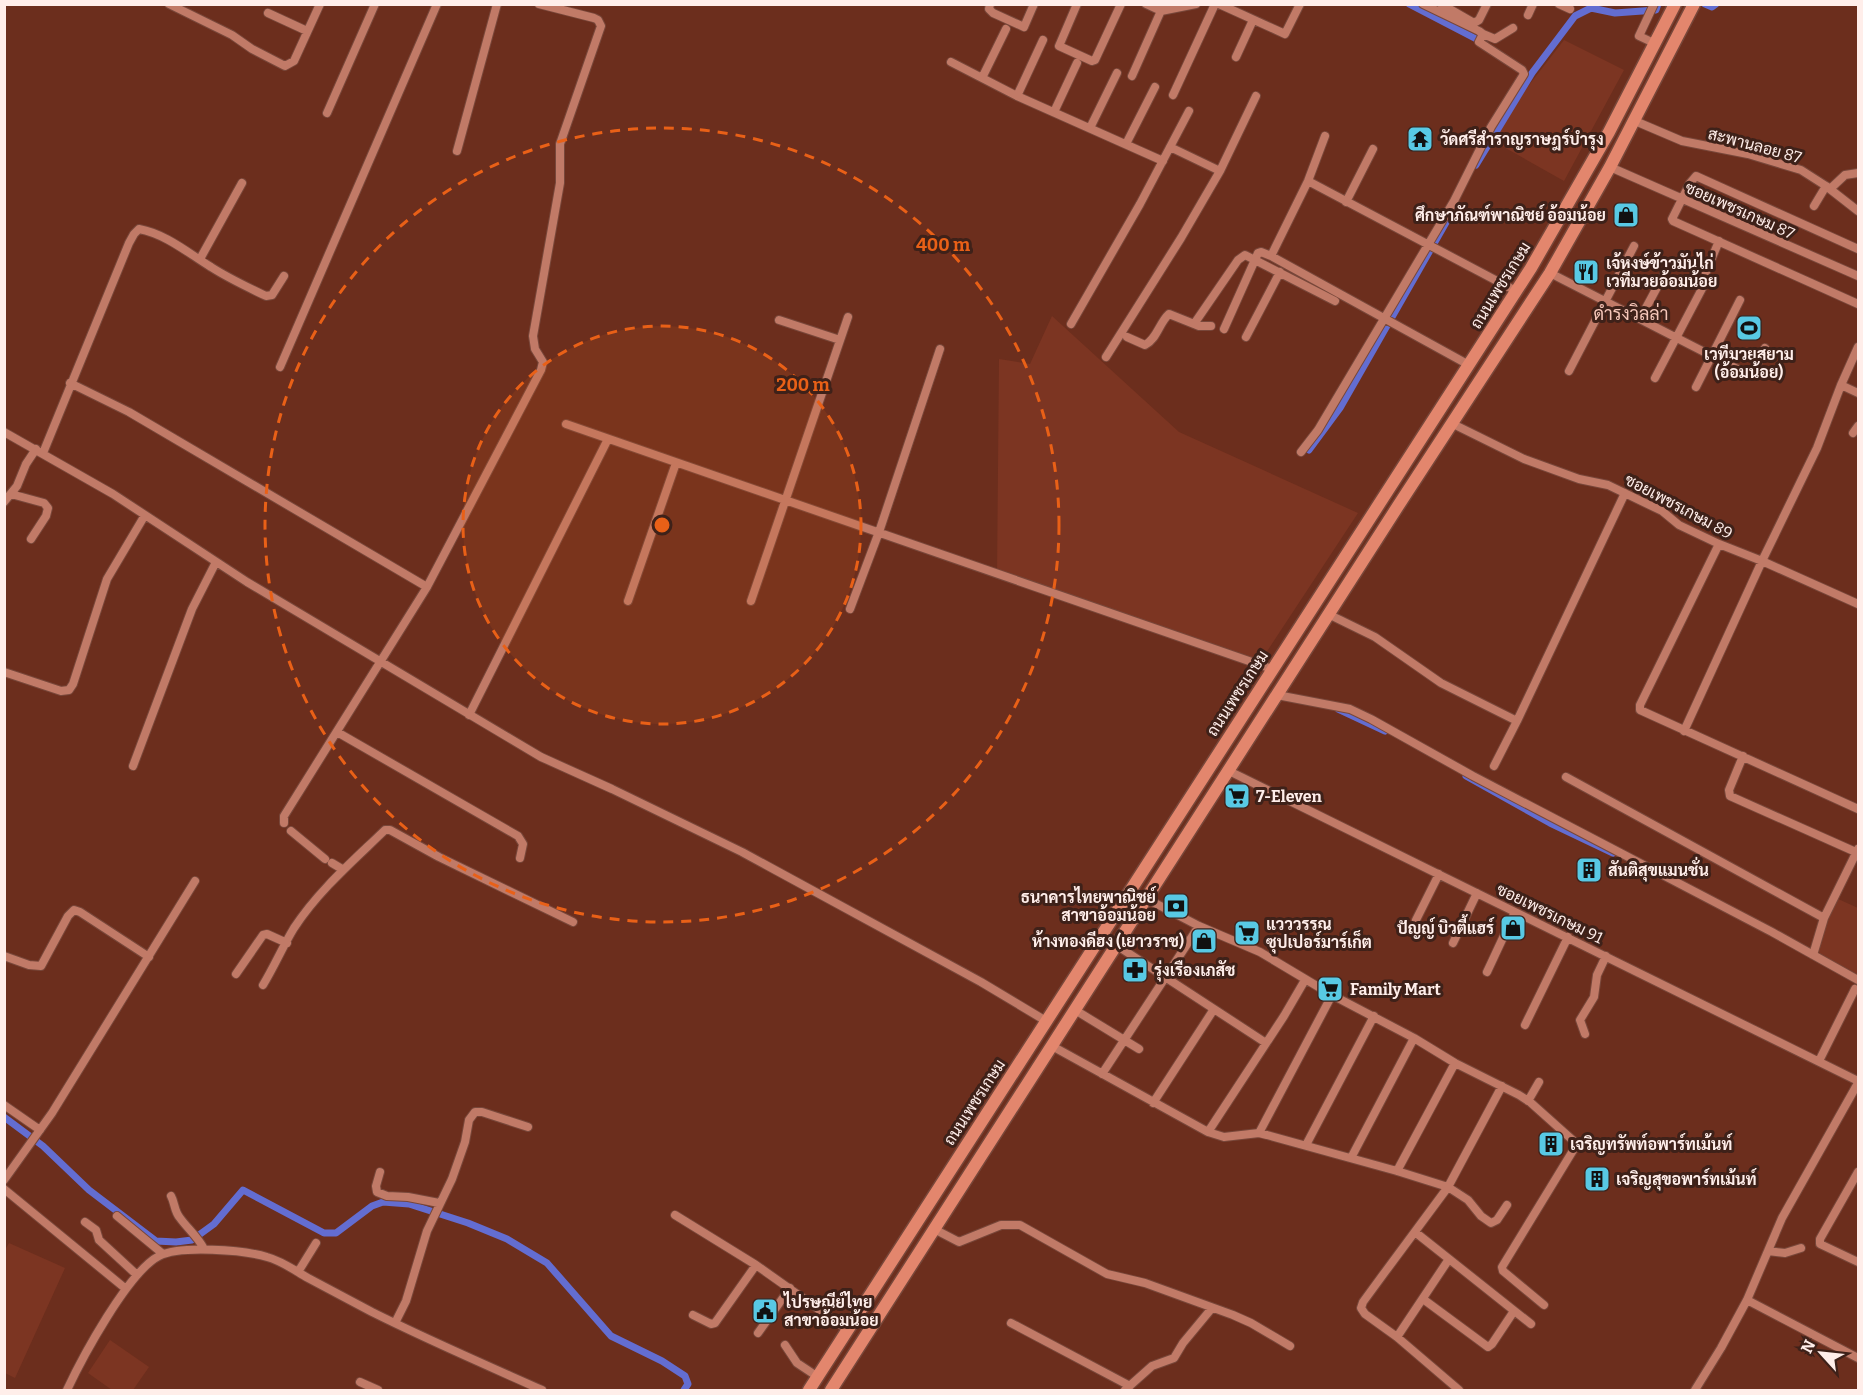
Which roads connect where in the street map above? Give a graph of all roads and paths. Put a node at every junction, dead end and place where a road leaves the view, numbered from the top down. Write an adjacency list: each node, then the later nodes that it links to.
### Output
1 (169, 4): 30 (street)
2 (320, 4): 30 (street)
3 (375, 4): 46 (street)
4 (438, 4): 107 (street)
5 (497, 4): 55 (street)
6 (539, 4): 131 (street)
7 (990, 4): 8 (street)
8 (1034, 4)
9 (1077, 4): 10 (street)
10 (1121, 4)
11 (1146, 4): 23 (street)
12 (1196, 4): 23 (street)
13 (1217, 4): 27 (street); 41 (street)
14 (1300, 4): 27 (street)
15 (1423, 4): 31 (street)
16 (1441, 4): 17 (street)
17 (1487, 4)
18 (1533, 4): 26 (street)
19 (1559, 4): 24 (street)
20 (1654, 4): 33 (street)
21 (1675, 4): 33 (main road, ถนนเพชรเกษม)
22 (1694, 4): 47 (main road)
23 (1163, 8): 38 (street)
24 (1569, 9)
25 (268, 13): 30 (street)
26 (1528, 15)
27 (1253, 20): 34 (street)
28 (1513, 28): 31 (street)
29 (1006, 29): 39 (street)
30 (307, 31)
31 (1481, 37): 72 (street)
32 (1043, 40): 42 (street)
33 (1656, 44): 49 (main road, ถนนเพชรเกษม)
34 (1236, 57)
35 (951, 62): 39 (street)
36 (1077, 63): 45 (street)
37 (1117, 73): 48 (street)
38 (1132, 76)
39 (982, 78): 42 (street)
40 (1155, 87): 52 (street)
41 (1173, 95)
42 (1017, 96): 45 (street)
43 (1256, 96): 59 (street)
44 (1189, 111): 53 (street)
45 (1053, 112): 48 (street)
46 (327, 113)
47 (1635, 121): 51 (main road); 63 (street, สะพานลอย 87)
48 (1090, 128): 52 (street)
49 (1609, 132): 51 (main road); 56 (main road, ถนนเพชรเกษม)
50 (1324, 136): 61 (street)
51 (1625, 140): 58 (main road)
52 (1126, 144): 57 (street)
53 (1170, 147): 57 (street); 59 (street)
54 (1373, 149): 65 (street)
55 (457, 151)
56 (1594, 160): 58 (main road); 68 (main road, ถนนเพชรเกษม)
57 (1163, 161): 93 (street)
58 (1610, 167): 64 (street, ซอยเพชรเกษม 87); 69 (main road)
59 (1220, 171): 105 (street)
60 (1858, 173): 63 (street)
61 (1308, 182): 65 (street); 74 (street)
62 (242, 183): 75 (street)
63 (1828, 188): 66 (street); 67 (street, สะพานลอย 87)
64 (1682, 200): 70 (street); 73 (street); 82 (street, ซอยเพชรเกษม 87)
65 (1346, 202): 72 (street)
66 (1814, 206)
67 (1858, 211)
68 (1557, 223): 69 (main road); 84 (main road, ถนนเพชรเกษม)
69 (1574, 231): 80 (main road)
70 (1719, 241): 79 (street); 88 (street)
71 (1634, 246): 87 (street)
72 (1431, 247): 84 (street); 92 (street)
73 (1858, 249)
74 (1271, 256): 76 (street); 92 (street)
75 (200, 259): 81 (street); 110 (street)
76 (1256, 259): 78 (street); 94 (street); 96 (street)
77 (1669, 265): 90 (street)
78 (1280, 272): 86 (street); 98 (street)
79 (1706, 272)
80 (1550, 273): 87 (street); 114 (main road)
81 (284, 276)
82 (1858, 276)
83 (1705, 283): 99 (street)
84 (1516, 291): 106 (main road, ถนนเพชรเกษม)
85 (1740, 300): 104 (street)
86 (1335, 301)
87 (1605, 302): 90 (street); 108 (street)
88 (1858, 304)
89 (848, 317): 100 (street)
90 (1640, 319): 99 (street)
91 (779, 320): 100 (street)
92 (1387, 320): 106 (street); 119 (street)
93 (1071, 324)
94 (1194, 324): 95 (street); 97 (street)
95 (1211, 326)
96 (1224, 328)
97 (1127, 337)
98 (1246, 337)
99 (1677, 338): 104 (street); 109 (street)
100 (840, 340): 123 (street)
101 (1764, 348): 104 (street)
102 (1858, 348): 111 (street)
103 (940, 349): 126 (street)
104 (1712, 356): 112 (street)
105 (1106, 357)
106 (1469, 365): 138 (main road, ถนนเพชรเกษม)
107 (280, 367)
108 (1569, 371)
109 (1655, 378)
110 (70, 382): 118 (street); 131 (street)
111 (1841, 385): 113 (street); 129 (street)
112 (1696, 387)
113 (1858, 393)
114 (1451, 423): 121 (street, ซอยเพชรเกษม 89); 136 (main road)
115 (566, 424): 117 (street)
116 (4, 432): 118 (street)
117 (608, 439): 120 (street); 141 (street)
118 (39, 451): 122 (street); 125 (street)
119 (1301, 452)
120 (676, 463): 123 (street); 132 (street)
121 (1626, 493): 128 (street, ซอยเพชรเกษม 89); 142 (street)
122 (10, 494): 124 (street); 127 (street)
123 (786, 501): 126 (street); 133 (street)
124 (4, 502)
125 (145, 514): 130 (street); 139 (street)
126 (879, 532): 135 (street); 138 (street)
127 (31, 539)
128 (1719, 544): 129 (street, ซอยเพชรเกษม 89); 143 (street)
129 (1762, 561): 134 (street, ซอยเพชรเกษม 89); 143 (street)
130 (216, 562): 137 (street); 146 (street)
131 (427, 587): 137 (street)
132 (628, 601)
133 (751, 601)
134 (1858, 604)
135 (850, 609)
136 (1328, 615): 140 (main road); 142 (street)
137 (381, 662): 141 (street); 144 (street)
138 (1272, 669): 184 (main road, ถนนเพชรเกษม)
139 (4, 672)
140 (1277, 695): 148 (main road); 169 (street)
141 (469, 715): 184 (street)
142 (1518, 722): 147 (street)
143 (1684, 731): 145 (street)
144 (337, 732): 151 (street); 154 (street)
145 (1743, 756): 150 (street); 153 (street)
146 (134, 766)
147 (1494, 766)
148 (1229, 771): 156 (street, ซอยเพชรเกษม 91); 159 (main road)
149 (1566, 777): 161 (street)
150 (1858, 808)
151 (284, 823)
152 (291, 831): 155 (street)
153 (1858, 851): 161 (street)
154 (520, 858)
155 (342, 869): 163 (street); 166 (street)
156 (1439, 874): 158 (street, ซอยเพชรเกษม 91); 162 (street)
157 (195, 881): 172 (street)
158 (1477, 892): 160 (street, ซอยเพชรเกษม 91); 167 (street)
159 (1147, 899): 164 (street); 168 (main road)
160 (1515, 912): 165 (street, ซอยเพชรเกษม 91); 173 (street)
161 (1824, 918): 169 (street)
162 (1416, 921)
163 (573, 922)
164 (1199, 926): 175 (street); 176 (street)
165 (1568, 937): 171 (street, ซอยเพชรเกษม 91); 185 (street)
166 (287, 943): 174 (street); 178 (street)
167 (1453, 943)
168 (1116, 945): 175 (street); 182 (main road)
169 (1813, 955): 177 (street)
170 (4, 956): 172 (street)
171 (1606, 956): 186 (street); 192 (street, ซอยเพชรเกษม 91)
172 (148, 957): 202 (street)
173 (1487, 972)
174 (236, 974)
175 (1165, 977): 181 (street); 188 (street)
176 (1305, 980): 180 (street); 189 (street)
177 (1858, 980)
178 (263, 985)
179 (1855, 989): 192 (street)
180 (1332, 994): 183 (street); 204 (street)
181 (1214, 1009): 189 (street); 199 (street)
182 (1075, 1011): 188 (street); 190 (main road)
183 (1374, 1016): 187 (street); 205 (street)
184 (1046, 1021): 242 (main road, ถนนเพชรเกษม)
185 (1525, 1025)
186 (1585, 1034)
187 (1414, 1038): 193 (street); 206 (street)
188 (1124, 1040): 191 (street); 194 (street)
189 (1266, 1043): 203 (street)
190 (1052, 1046): 194 (street); 219 (main road)
191 (1139, 1049)
192 (1819, 1062): 196 (street, ซอยเพชรเกษม 91)
193 (1455, 1063): 197 (street); 207 (street)
194 (1102, 1074): 199 (street)
195 (1539, 1082): 198 (street)
196 (1858, 1082): 224 (street)
197 (1502, 1086): 198 (street); 211 (street)
198 (1528, 1101): 235 (street)
199 (1153, 1102): 203 (street)
200 (4, 1105): 202 (street)
201 (528, 1127): 214 (street)
202 (39, 1131): 210 (street)
203 (1208, 1132): 204 (street)
204 (1259, 1134): 205 (street)
205 (1306, 1145): 206 (street)
206 (1352, 1158): 207 (street)
207 (1397, 1171): 211 (street)
208 (380, 1172): 214 (street)
209 (1858, 1172): 227 (street)
210 (4, 1180)
211 (1448, 1187): 215 (street); 220 (street)
212 (4, 1189): 232 (street)
213 (171, 1196): 223 (street)
214 (438, 1205): 239 (street)
215 (1507, 1205)
216 (675, 1215): 228 (street)
217 (117, 1216): 225 (street)
218 (85, 1222): 230 (street)
219 (934, 1229): 236 (street); 255 (main road)
220 (1415, 1232): 226 (street); 244 (street)
221 (316, 1243): 229 (street)
222 (1801, 1248): 224 (street)
223 (204, 1249): 225 (street); 229 (street)
224 (1768, 1251): 234 (street)
225 (163, 1254): 230 (street)
226 (1449, 1259): 233 (street); 237 (street)
227 (1858, 1262)
228 (756, 1265): 231 (street); 238 (street)
229 (298, 1272): 239 (street)
230 (137, 1275): 232 (street)
231 (790, 1288): 242 (street); 243 (street)
232 (126, 1289): 251 (street)
233 (1423, 1299): 237 (street); 244 (street)
234 (1747, 1300): 247 (street); 257 (street)
235 (1544, 1305)
236 (1212, 1308): 246 (street); 250 (street)
237 (1514, 1311): 241 (street)
238 (693, 1315)
239 (395, 1323): 253 (street)
240 (1011, 1323): 250 (street)
241 (1531, 1324)
242 (848, 1330): 248 (main road, ถนนเพชรเกษม)
243 (758, 1333)
244 (1397, 1337): 256 (street)
245 (785, 1345): 248 (street)
246 (1290, 1346)
247 (1858, 1358)
248 (818, 1377): 254 (main road, ถนนเพชรเกษม)
249 (360, 1382): 252 (street)
250 (1127, 1388)
251 (68, 1390)
252 (378, 1390)
253 (542, 1390)
254 (809, 1390)
255 (831, 1390)
256 (1459, 1390)
257 (1695, 1390)

